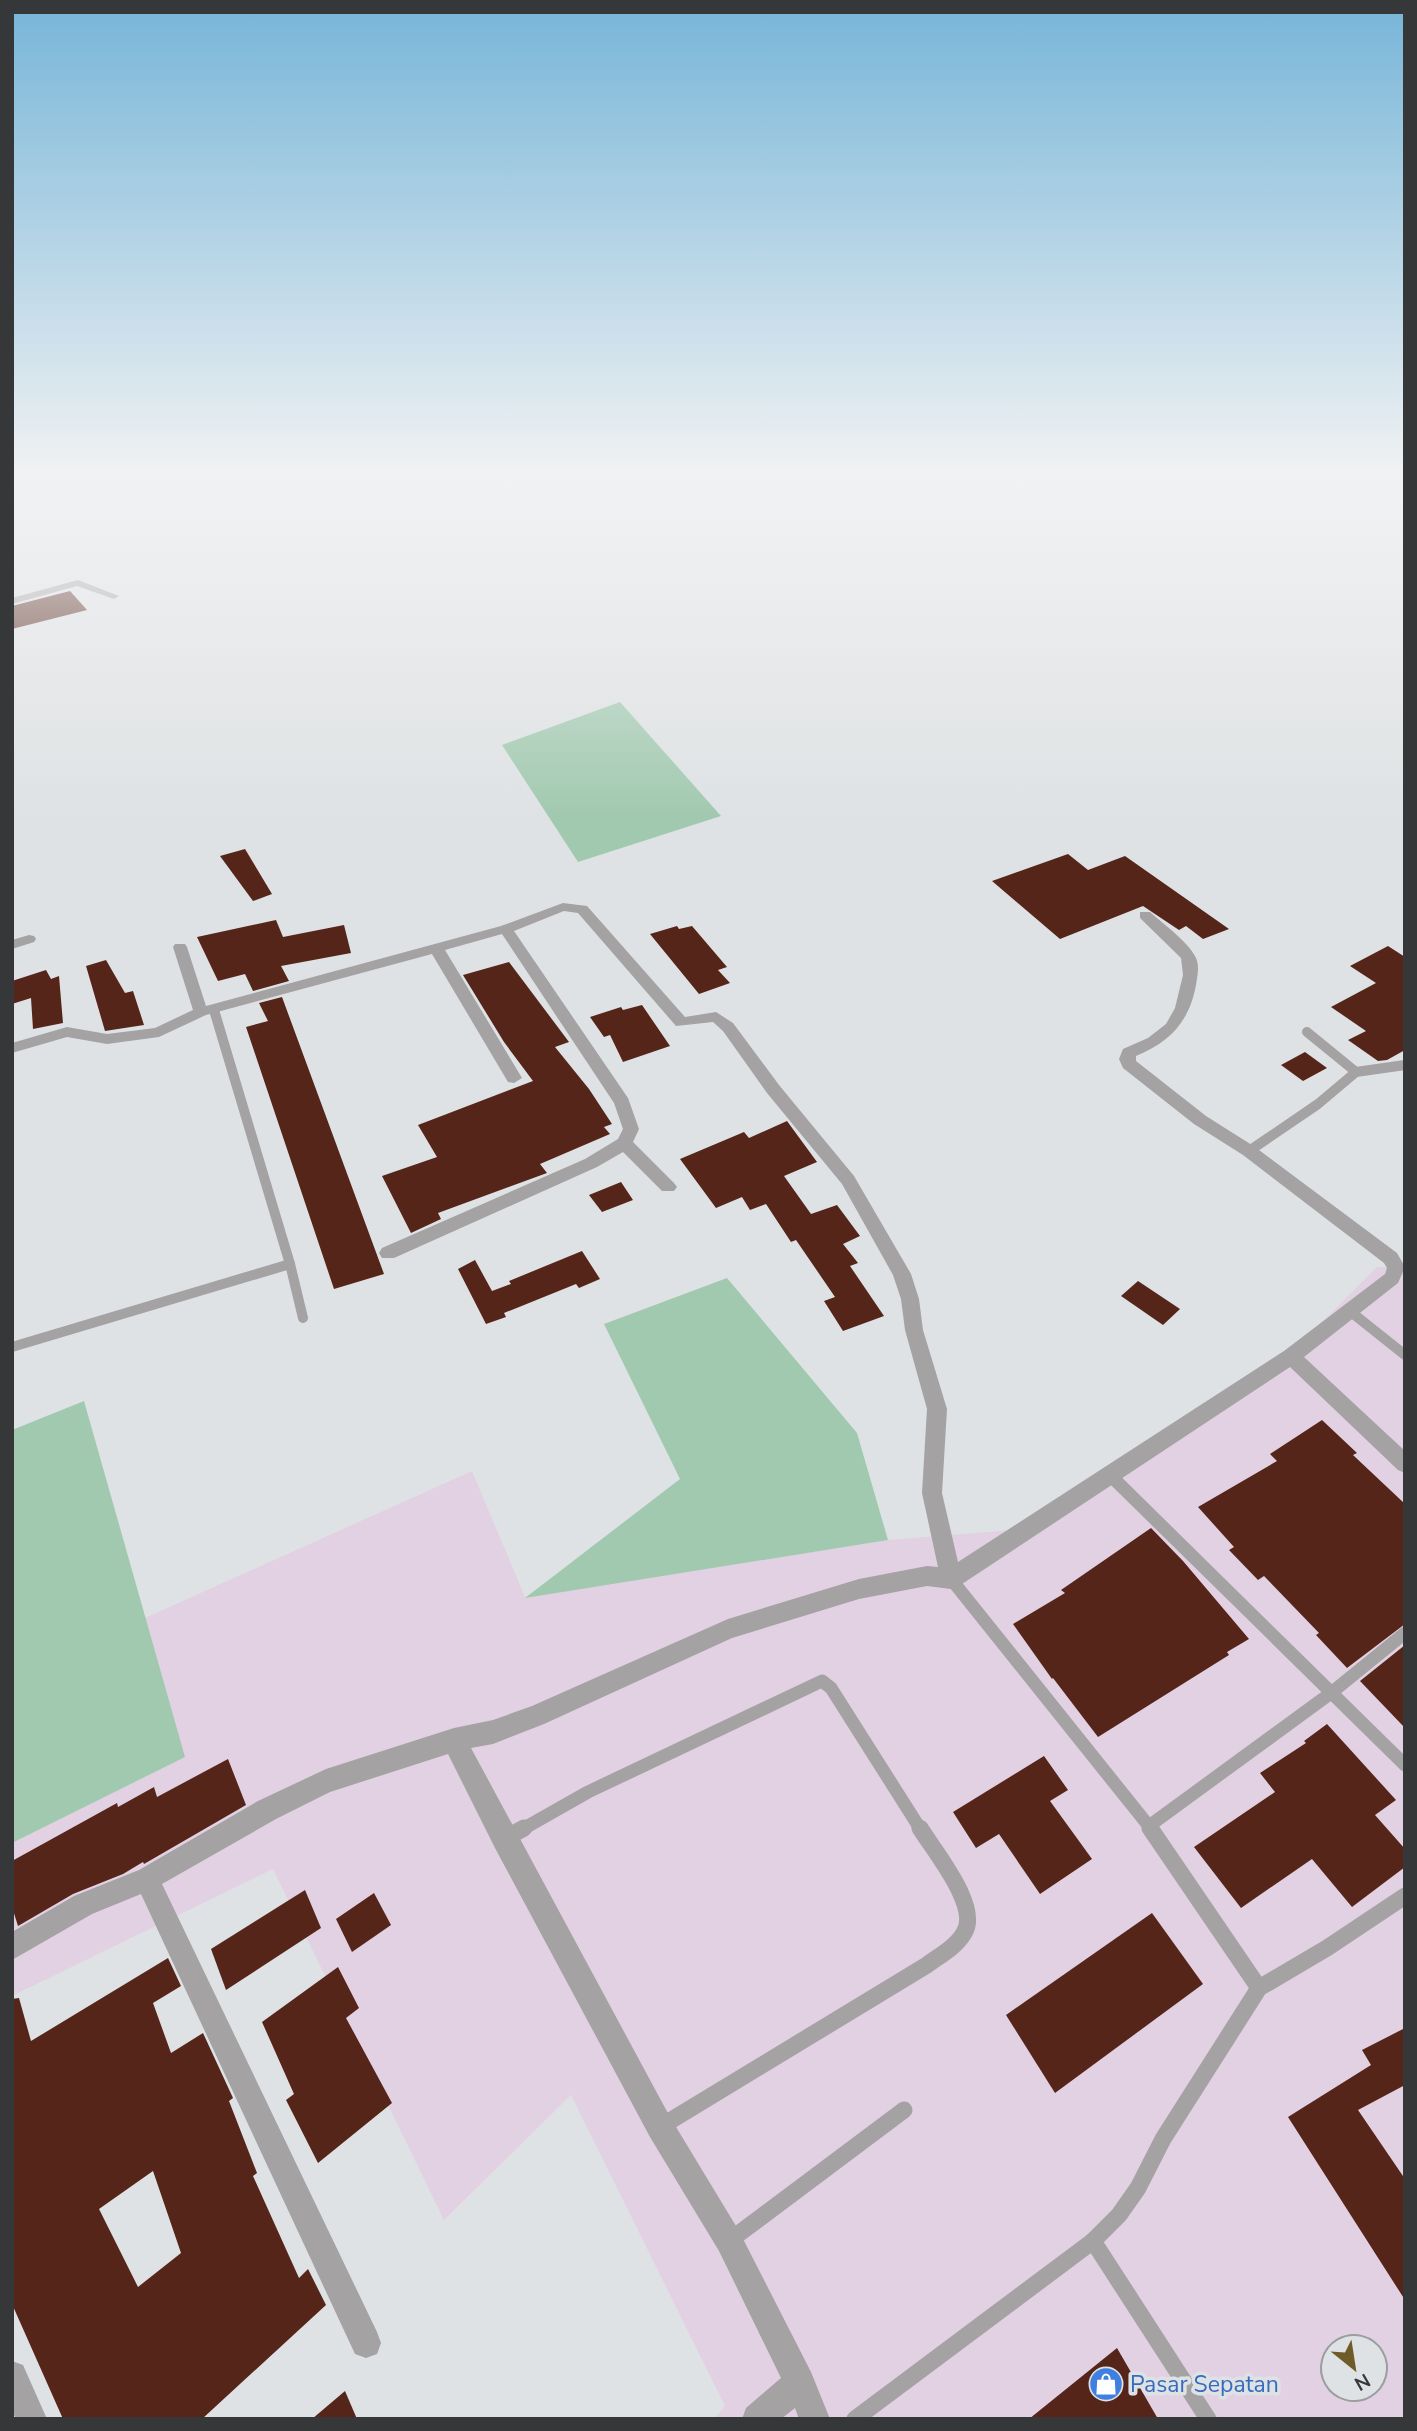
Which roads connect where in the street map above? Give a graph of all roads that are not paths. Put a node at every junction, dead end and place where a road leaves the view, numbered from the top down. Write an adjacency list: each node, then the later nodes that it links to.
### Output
1 (43, 592): 4 (street)
2 (104, 592): 3 (street)
3 (114, 596)
4 (12, 601)
5 (1145, 915): 18 (street)
6 (506, 929): 10 (street); 17 (street); 29 (street)
7 (29, 939): 8 (street)
8 (12, 945)
9 (180, 947): 11 (street)
10 (437, 949): 11 (street); 16 (street)
11 (207, 1011): 13 (street); 21 (lane)
12 (1307, 1032): 15 (lane)
13 (12, 1048)
14 (1405, 1065): 15 (lane)
15 (1356, 1072): 18 (lane)
16 (514, 1078)
17 (624, 1143): 19 (street); 20 (street)
18 (1249, 1151): 22 (street)
19 (668, 1187)
20 (388, 1254)
21 (290, 1264): 23 (lane); 24 (lane)
22 (1352, 1312): 25 (lane); 26 (street)
23 (303, 1318)
24 (12, 1347)
25 (1405, 1355)
26 (1291, 1356): 27 (street); 28 (street)
27 (1405, 1464)
28 (1109, 1474): 29 (street); 31 (lane)
29 (950, 1579): 32 (street); 34 (lane)
30 (1405, 1633): 31 (lane)
31 (1331, 1693): 33 (lane); 34 (lane)
32 (454, 1740): 35 (street); 36 (street)
33 (1405, 1765)
34 (1149, 1826): 39 (lane)
35 (504, 1839): 41 (street); 41 (lane)
36 (147, 1879): 38 (street); 44 (street)
37 (1405, 1896): 39 (lane)
38 (12, 1947)
39 (1259, 1988): 43 (lane)
40 (904, 2110): 42 (lane)
41 (660, 2127): 42 (street)
42 (729, 2241): 46 (street)
43 (1093, 2241): 50 (lane); 51 (lane)
44 (366, 2343)
45 (12, 2376): 47 (street)
46 (800, 2383): 48 (street); 49 (street)
47 (32, 2419)
48 (757, 2419)
49 (815, 2419)
50 (855, 2419)
51 (1208, 2419)

